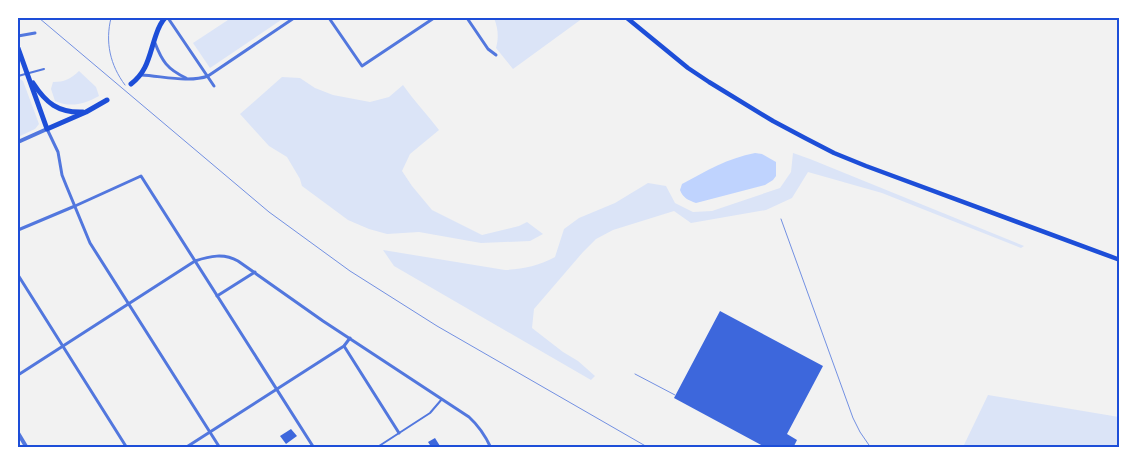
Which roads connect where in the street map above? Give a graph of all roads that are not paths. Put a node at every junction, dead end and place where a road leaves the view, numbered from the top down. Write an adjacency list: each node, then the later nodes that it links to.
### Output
1 (166, 18): 9 (main road); 16 (street)
2 (294, 18): 16 (street)
3 (329, 18): 4 (street)
4 (434, 18)
5 (467, 18): 11 (street)
6 (627, 18): 26 (main road)
7 (35, 33): 8 (street)
8 (18, 36)
9 (154, 41): 14 (main road); 17 (street)
10 (18, 48): 13 (main road)
11 (496, 55)
12 (44, 69): 13 (lane)
13 (28, 74): 15 (lane); 21 (main road); 22 (main road)
14 (141, 75): 17 (street); 18 (main road)
15 (18, 76)
16 (208, 76): 17 (street); 19 (street)
17 (186, 78)
18 (131, 84)
19 (214, 86)
20 (107, 100): 21 (main road)
21 (86, 112): 22 (main road)
22 (48, 129): 23 (street); 24 (street)
23 (18, 142)
24 (75, 206): 25 (street); 27 (street); 31 (street)
25 (18, 230)
26 (1120, 260)
27 (195, 261): 28 (street); 30 (street); 31 (street)
28 (255, 272): 30 (street); 32 (street)
29 (18, 275): 33 (street)
30 (217, 296): 36 (street)
31 (128, 304): 33 (street); 38 (street)
32 (350, 338): 34 (street); 37 (street)
33 (62, 346): 35 (street); 42 (street)
34 (344, 346): 36 (street); 40 (street)
35 (18, 375)
36 (277, 389): 38 (street); 45 (street)
37 (442, 399): 40 (lane); 47 (street)
38 (210, 432): 43 (street); 44 (street)
39 (18, 433): 41 (street)
40 (399, 433): 46 (lane)
41 (27, 448)
42 (127, 448)
43 (185, 448)
44 (220, 448)
45 (314, 448)
46 (376, 448)
47 (491, 448)

